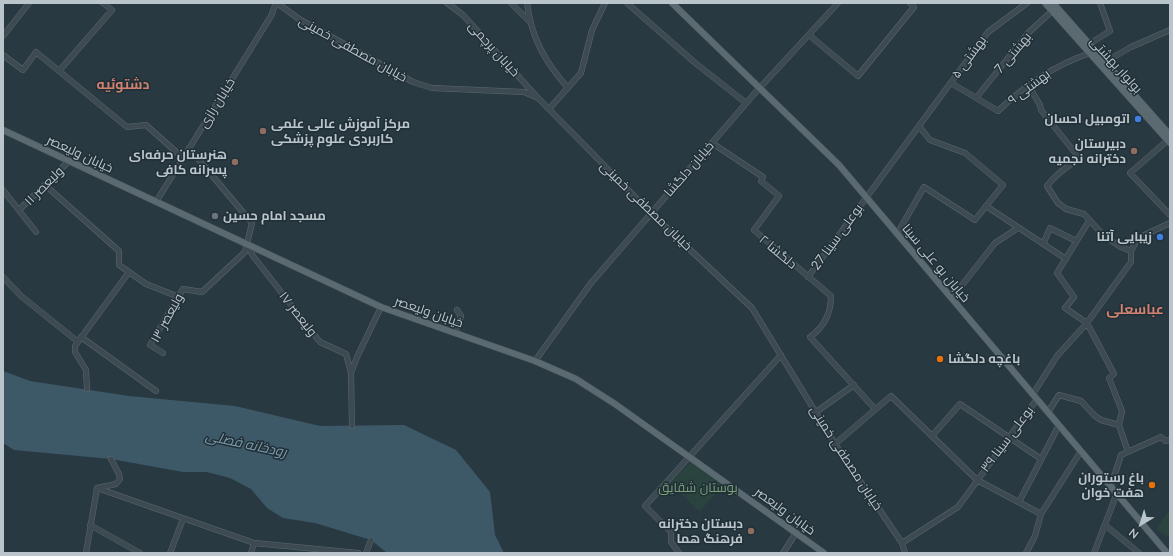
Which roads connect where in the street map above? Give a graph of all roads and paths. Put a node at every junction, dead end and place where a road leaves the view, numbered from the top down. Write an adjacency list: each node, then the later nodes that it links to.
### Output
1 (29, 3): 20 (street)
2 (103, 3): 25 (street)
3 (277, 3): 30 (street, خیابان مصطفی خمینی); 38 (street, خیابان رازی)
4 (447, 3): 30 (street, خیابان پرچمی)
5 (511, 3): 17 (street)
6 (527, 3): 17 (street)
7 (605, 3): 28 (street)
8 (627, 3): 32 (street)
9 (672, 3): 29 (main road, خیابان بو علی سینا)
10 (838, 3): 19 (street, خیابان دلگشا)
11 (910, 3): 19 (street)
12 (1027, 3): 26 (street, بهشتی ۵)
13 (1045, 3): 16 (main road, بولوار بهشتی)
14 (1053, 3): 21 (main road, بولوار بهشتی)
15 (1100, 3): 21 (street)
16 (1052, 11): 22 (main road, بولوار بهشتی); 31 (street, بهشتی 7)
17 (529, 21): 28 (street)
18 (1170, 30): 24 (street)
19 (809, 35): 29 (street, خیابان دلگشا)
20 (3, 36)
21 (1090, 44): 24 (main road, بولوار بهشتی)
22 (1090, 53): 27 (street, بهشتی ۹); 36 (main road, بولوار بهشتی)
23 (3, 54): 25 (street)
24 (1105, 62): 36 (main road, بولوار بهشتی)
25 (59, 71): 39 (street)
26 (950, 83): 31 (street, بهشتی ۹); 34 (street, بهشتی ۵)
27 (1028, 85): 31 (street, بهشتی ۹); 49 (street)
28 (568, 88): 33 (street)
29 (759, 88): 32 (street, خیابان دلگشا); 43 (main road, خیابان بو علی سینا)
30 (538, 98): 33 (street, خیابان مصطفی خمینی)
31 (976, 98)
32 (746, 103): 37 (street, خیابان دلگشا)
33 (548, 109): 47 (street, خیابان مصطفی خمینی)
34 (919, 126): 43 (street, بوعلی سینا 27); 45 (street)
35 (3, 130): 40 (main road, خیابان ولیعصر)
36 (1169, 139): 48 (street)
37 (712, 143): 47 (street, خیابان دلگشا); 61 (street, دلگشا ۲)
38 (189, 148): 39 (street, خیابان رازی); 56 (street)
39 (183, 158): 44 (street, خیابان رازی)
40 (69, 161): 41 (street, ولیعصر ۱۱); 44 (main road, خیابان ولیعصر)
41 (45, 185): 46 (street, ولیعصر ۱۱); 59 (street)
42 (3, 190): 46 (street)
43 (866, 197): 53 (main road, خیابان بو علی سینا); 61 (street, بوعلی سینا 27)
44 (156, 202): 56 (main road, خیابان ولیعصر)
45 (986, 206): 51 (street); 53 (street)
46 (19, 210): 52 (street)
47 (651, 213): 70 (street, خیابان مصطفی خمینی); 71 (street, خیابان دلگشا)
48 (1170, 215)
49 (1089, 221): 54 (street); 57 (street)
50 (1170, 223): 57 (street)
51 (1018, 228): 55 (street); 63 (street)
52 (36, 232)
53 (897, 234): 63 (main road, خیابان بو علی سینا)
54 (1076, 241): 55 (street); 58 (street)
55 (1043, 244): 58 (street)
56 (248, 246): 62 (street, ولیعصر ۱۳); 64 (main road, خیابان ولیعصر); 72 (street, ولیعصر ۱۷)
57 (1131, 251): 66 (street, بوعلی سینا ۳۹)
58 (1066, 259): 66 (street)
59 (129, 272): 62 (street); 68 (street)
60 (3, 277): 68 (street)
61 (808, 277): 73 (street, دلگشا ۲)
62 (179, 297): 69 (street, ولیعصر ۱۳)
63 (952, 298): 76 (main road, خیابان بو علی سینا)
64 (381, 307): 67 (main road, خیابان ولیعصر); 72 (street)
65 (457, 310): 67 (street)
66 (1087, 324): 76 (street, بوعلی سینا ۳۹); 81 (street)
67 (454, 333): 71 (main road, خیابان ولیعصر)
68 (79, 339): 74 (street); 75 (street)
69 (163, 353)
70 (780, 355): 78 (street, خیابان مصطفی خمینی); 89 (street)
71 (535, 361): 89 (main road, خیابان ولیعصر)
72 (351, 373): 82 (street)
73 (854, 385): 77 (street); 78 (street)
74 (87, 390)
75 (156, 391)
76 (1035, 397): 79 (main road, خیابان بو علی سینا); 84 (street, بوعلی سینا ۳۹)
77 (875, 409): 83 (street); 86 (street)
78 (816, 412): 86 (street, خیابان مصطفی خمینی)
79 (1048, 412): 80 (main road, خیابان بو علی سینا); 81 (street)
80 (1059, 425): 87 (main road, خیابان بو علی سینا); 91 (street)
81 (1119, 425): 88 (street)
82 (352, 426)
83 (932, 436): 84 (street); 92 (street)
84 (1009, 437): 91 (street); 92 (street, بوعلی سینا ۳۹)
85 (1170, 440): 88 (street)
86 (835, 444): 104 (street, خیابان مصطفی خمینی)
87 (1081, 451): 93 (main road, خیابان بو علی سینا); 97 (street)
88 (1128, 452): 93 (street)
89 (690, 456): 101 (main road, خیابان ولیعصر); 112 (street)
90 (111, 459): 94 (street)
91 (1041, 459): 96 (street)
92 (978, 480): 96 (street); 104 (street, بوعلی سینا ۳۹)
93 (1111, 486): 95 (main road, خیابان بو علی سینا)
94 (97, 488): 98 (street); 99 (street)
95 (1117, 494): 100 (street); 105 (main road, خیابان بو علی سینا)
96 (1019, 502): 97 (street)
97 (1041, 514): 116 (street)
98 (183, 519): 103 (street); 108 (street)
99 (90, 525): 106 (street); 107 (street)
100 (1105, 525): 117 (street); 118 (street)
101 (796, 533): 113 (street); 114 (main road, خیابان ولیعصر)
102 (371, 540): 111 (street)
103 (254, 543): 109 (street); 110 (street)
104 (902, 543): 115 (street, خیابان مصطفی خمینی)
105 (1166, 551)
106 (86, 553)
107 (140, 553)
108 (170, 553)
109 (251, 553)
110 (358, 553)
111 (366, 553)
112 (679, 553)
113 (783, 553)
114 (824, 553)
115 (905, 553)
116 (1026, 553)
117 (1094, 553)
118 (1139, 553)

